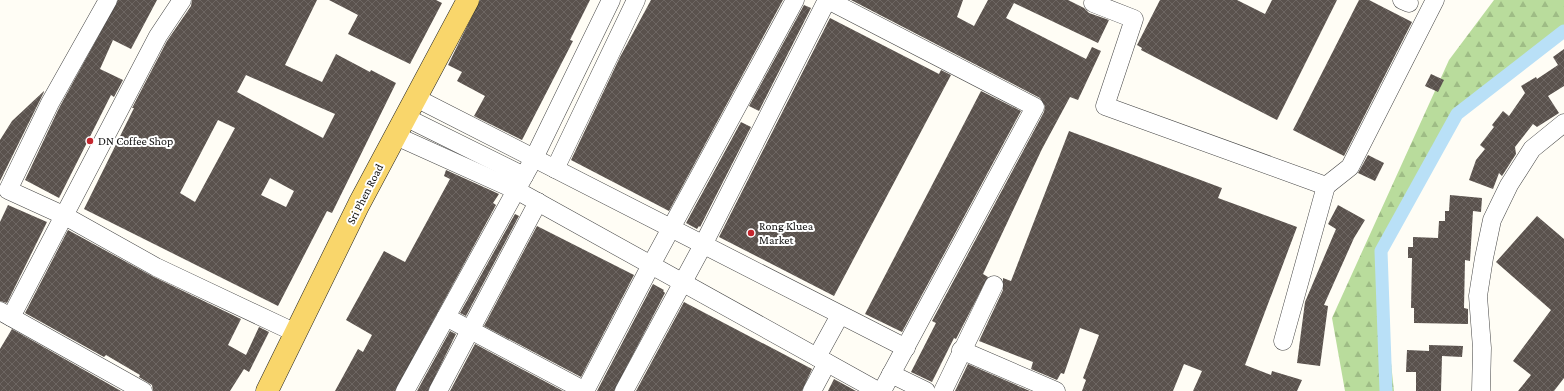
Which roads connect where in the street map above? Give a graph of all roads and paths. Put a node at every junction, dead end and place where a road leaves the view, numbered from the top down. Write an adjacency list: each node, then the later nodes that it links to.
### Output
1 (108, 0): 18 (street)
2 (182, 0): 18 (street)
3 (468, 0): 10 (main road, Sri Phen Road)
4 (611, 0): 13 (street)
5 (636, 0): 14 (street)
6 (795, 0): 19 (street)
7 (827, 0): 20 (street); 30 (street)
8 (1434, 0): 16 (street)
9 (1091, 1): 16 (street)
10 (416, 98): 12 (main road, Sri Phen Road); 13 (street)
11 (1564, 123): 45 (street)
12 (401, 126): 15 (street); 28 (main road, Sri Phen Road)
13 (534, 158): 14 (street); 15 (street)
14 (555, 169): 19 (street)
15 (520, 183): 17 (street); 26 (street)
16 (1326, 186): 29 (street)
17 (538, 202): 21 (street); 27 (street)
18 (65, 216): 24 (street); 28 (street)
19 (672, 229): 20 (street); 21 (street)
20 (703, 245): 22 (street); 25 (street)
21 (651, 264): 22 (street); 27 (street)
22 (683, 282): 32 (street); 38 (street)
23 (994, 285): 31 (street)
24 (6, 314): 34 (street)
25 (840, 315): 30 (street); 32 (street)
26 (446, 317): 27 (street); 36 (street)
27 (470, 330): 37 (street)
28 (296, 333): 35 (main road, Sri Phen Road)
29 (1283, 341)
30 (906, 348): 33 (street)
31 (961, 350): 43 (street); 44 (street)
32 (822, 360): 39 (street); 40 (street)
33 (891, 374): 41 (street); 42 (street)
34 (143, 391)
35 (267, 391)
36 (405, 391)
37 (438, 391)
38 (624, 391)
39 (812, 391)
40 (878, 391)
41 (882, 391)
42 (926, 391)
43 (943, 391)
44 (1056, 391)
45 (1481, 391)

